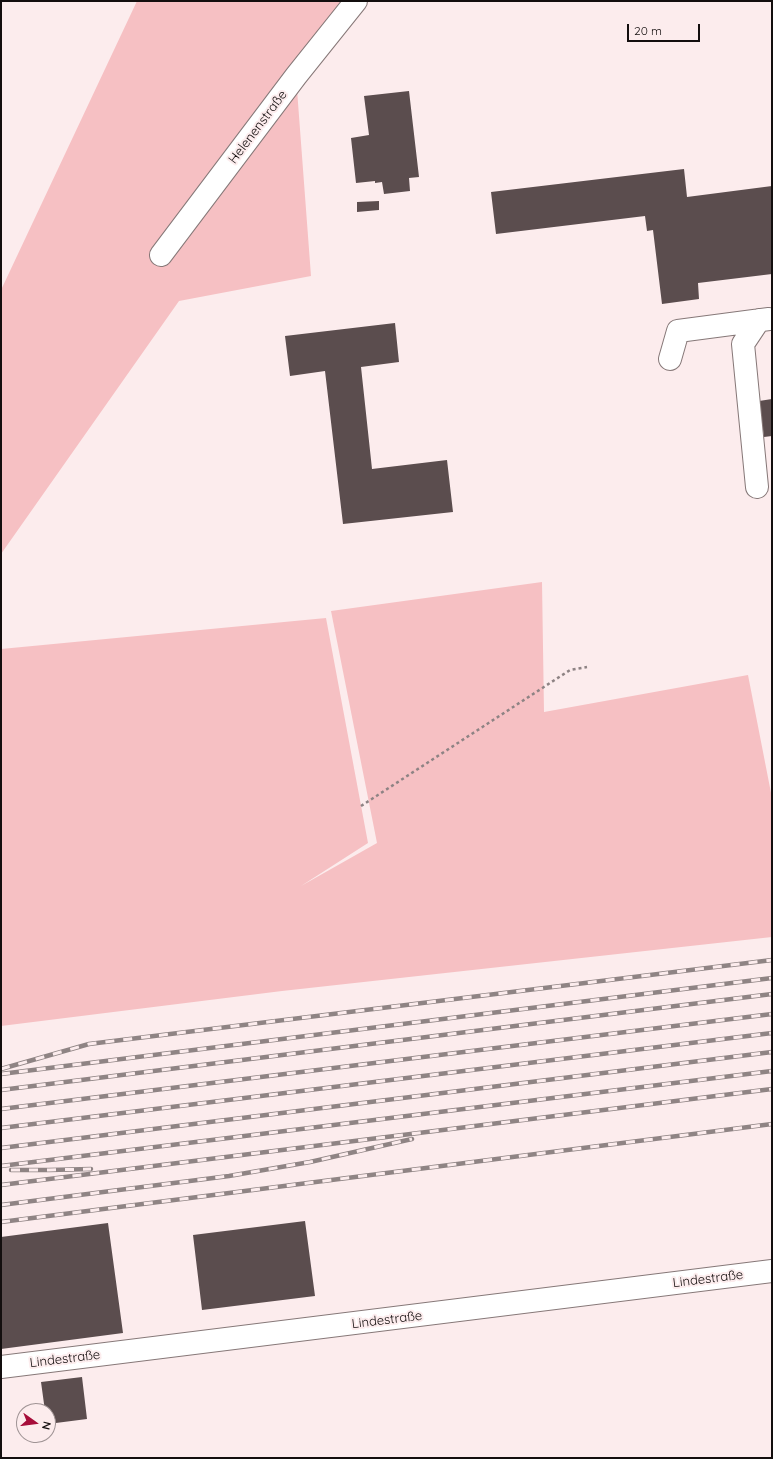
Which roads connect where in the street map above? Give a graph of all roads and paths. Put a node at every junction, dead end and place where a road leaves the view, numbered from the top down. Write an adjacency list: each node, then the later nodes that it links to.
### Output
1 (356, 1): 2 (street, Helenenstraße)
2 (161, 255)
3 (766, 320): 4 (street); 5 (street)
4 (670, 359)
5 (757, 487)
6 (587, 667): 7 (path)
7 (362, 806)
8 (772, 1271): 9 (street, Lindestraße)
9 (1, 1367)

